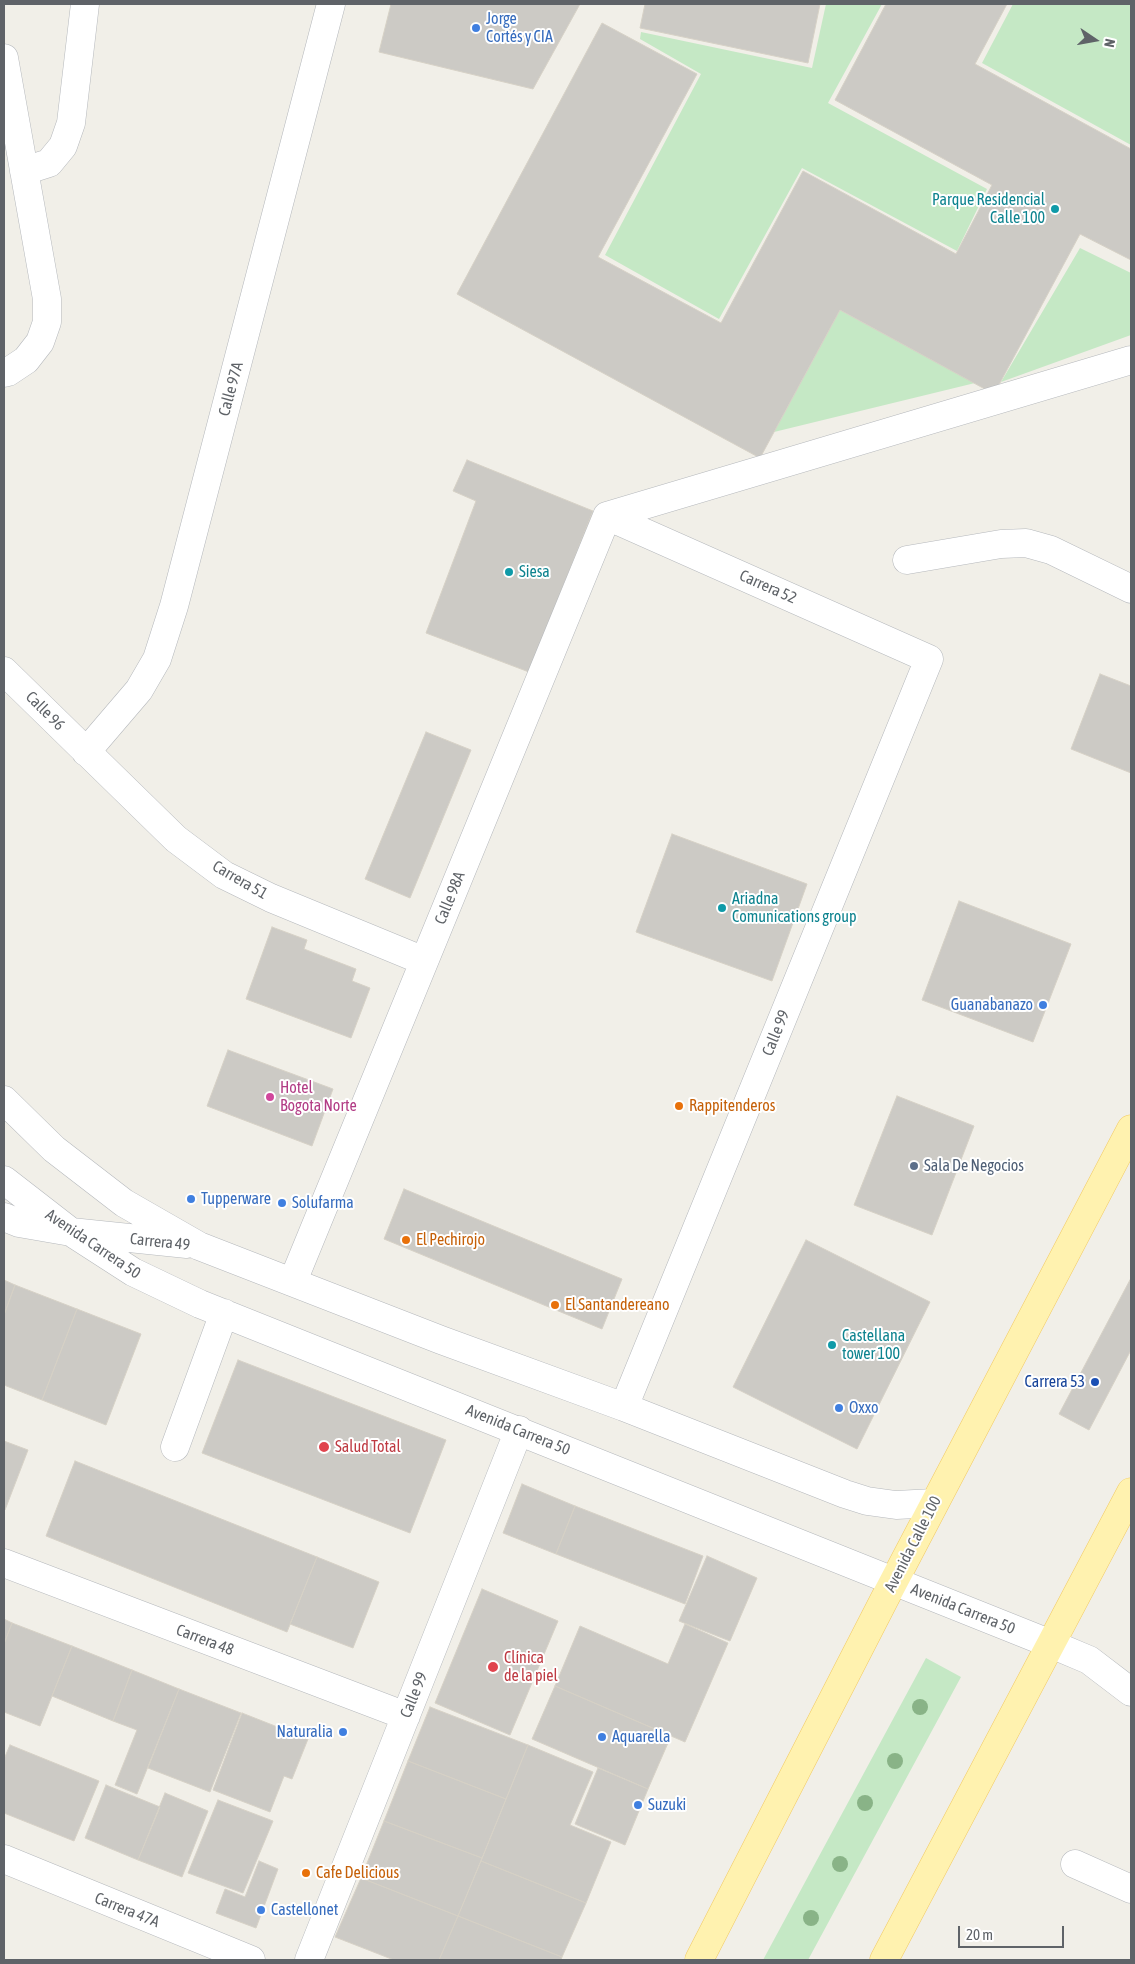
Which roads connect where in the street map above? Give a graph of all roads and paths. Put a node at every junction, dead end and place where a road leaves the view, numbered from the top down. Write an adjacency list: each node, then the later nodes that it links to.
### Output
1 (85, 4): 4 (street)
2 (331, 4): 12 (street, Calle 97A)
3 (4, 58): 4 (street)
4 (24, 171): 6 (street)
5 (1131, 360): 7 (street)
6 (4, 373)
7 (607, 516): 10 (street, Carrera 52); 13 (street, Calle 98A)
8 (907, 560): 9 (street)
9 (1131, 589)
10 (929, 659): 22 (street, Calle 99)
11 (4, 671): 12 (street, Calle 96)
12 (86, 752): 13 (street, Carrera 51)
13 (424, 961): 20 (street, Calle 98A)
14 (4, 1100): 19 (street)
15 (1131, 1129): 26 (main road, Avenida Calle 100)
16 (4, 1180): 18 (street, Avenida Carrera 50)
17 (4, 1217): 18 (street, Carrera 49)
18 (71, 1232): 19 (street, Carrera 49); 21 (street, Avenida Carrera 50)
19 (199, 1246): 20 (street)
20 (293, 1281): 22 (street)
21 (224, 1313): 23 (street, Avenida Carrera 50); 24 (street)
22 (624, 1407): 26 (street)
23 (519, 1430): 28 (street, Avenida Carrera 50); 31 (street, Calle 99)
24 (175, 1447)
25 (1131, 1492): 29 (main road)
26 (934, 1503): 28 (main road, Avenida Calle 100)
27 (4, 1563): 31 (street, Carrera 48)
28 (894, 1581): 29 (street, Avenida Carrera 50); 37 (main road, Avenida Calle 100)
29 (1051, 1644): 30 (street, Avenida Carrera 50); 38 (main road)
30 (1131, 1692)
31 (406, 1716): 36 (street, Calle 99)
32 (4, 1859): 35 (street, Carrera 47A)
33 (1075, 1864): 34 (street)
34 (1131, 1889)
35 (251, 1960)
36 (309, 1960)
37 (699, 1960)
38 (884, 1960)

